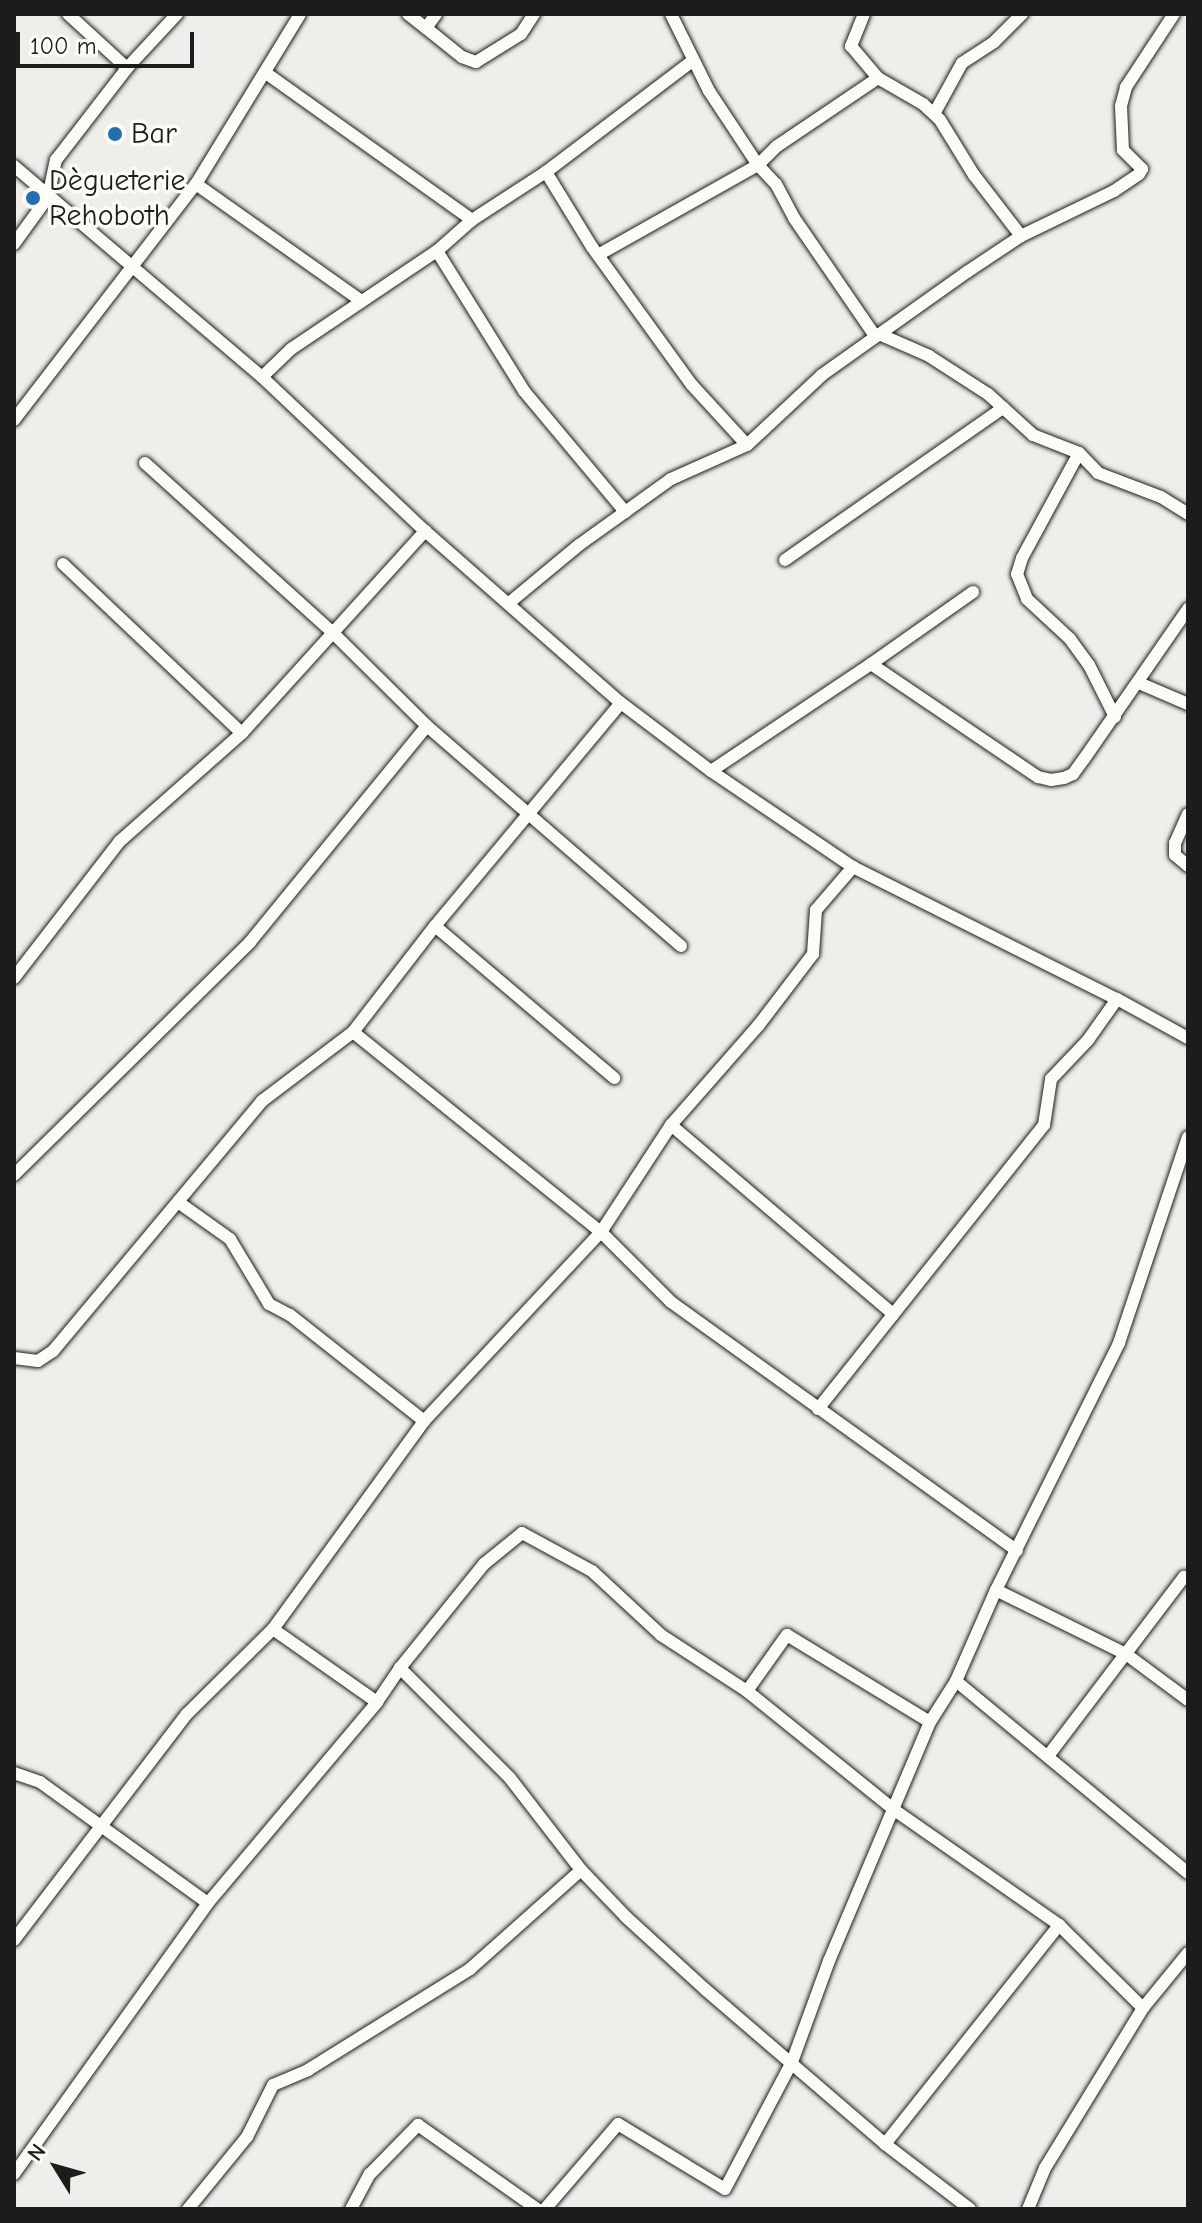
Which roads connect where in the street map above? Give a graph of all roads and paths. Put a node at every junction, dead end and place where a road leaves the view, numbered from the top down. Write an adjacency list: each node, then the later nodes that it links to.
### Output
1 (68, 14): 13 (street)
2 (177, 14): 13 (street)
3 (300, 14): 14 (street)
4 (408, 14): 11 (street)
5 (436, 14): 11 (street)
6 (534, 14): 11 (street)
7 (671, 14): 12 (street)
8 (864, 14): 15 (street)
9 (1022, 14): 16 (street)
10 (1174, 14): 23 (street)
11 (426, 28)
12 (692, 61): 17 (street); 19 (street)
13 (127, 68): 21 (street)
14 (266, 73): 20 (street); 22 (street)
15 (878, 78): 16 (street); 17 (street)
16 (934, 114): 23 (street)
17 (758, 165): 26 (street); 29 (street)
18 (14, 166): 21 (street)
19 (546, 172): 22 (street); 26 (street)
20 (196, 184): 27 (street); 28 (street)
21 (48, 197): 24 (street); 27 (street)
22 (472, 220): 25 (street)
23 (1021, 236): 29 (street)
24 (14, 244)
25 (437, 251): 28 (street); 36 (street)
26 (598, 255): 33 (street)
27 (134, 266): 30 (street); 32 (street)
28 (361, 301): 30 (street)
29 (877, 335): 31 (street); 33 (street)
30 (262, 377): 38 (street)
31 (1003, 408): 34 (street); 39 (street)
32 (14, 420)
33 (747, 445): 36 (street)
34 (1079, 453): 37 (street); 49 (street)
35 (145, 463): 44 (street)
36 (625, 512): 42 (street)
37 (1188, 514)
38 (425, 531): 42 (street); 44 (street)
39 (785, 560)
40 (63, 564): 51 (street)
41 (973, 592): 45 (street)
42 (509, 603): 47 (street)
43 (1188, 609): 46 (street)
44 (333, 633): 50 (street); 51 (street)
45 (871, 664): 49 (street); 52 (street)
46 (1139, 683): 48 (street); 49 (street)
47 (621, 703): 52 (street); 54 (street)
48 (1188, 704)
49 (1115, 717)
50 (427, 726): 54 (street); 66 (street)
51 (242, 733): 59 (street)
52 (711, 771): 56 (street)
53 (1188, 814): 55 (street)
54 (529, 816): 57 (street); 58 (street)
55 (1188, 866)
56 (853, 867): 60 (street); 64 (street)
57 (435, 926): 61 (street); 63 (street)
58 (681, 946)
59 (14, 978)
60 (1117, 999): 62 (street); 69 (street)
61 (353, 1032): 67 (street); 68 (street)
62 (1188, 1038)
63 (614, 1078)
64 (671, 1125): 68 (street); 69 (street)
65 (1188, 1137): 73 (street)
66 (14, 1175)
67 (178, 1202): 70 (street); 72 (street)
68 (601, 1232): 71 (street); 72 (street)
69 (893, 1314): 71 (street)
70 (15, 1356)
71 (818, 1409): 73 (street)
72 (424, 1421): 76 (street)
73 (1017, 1551): 75 (street)
74 (1188, 1579): 77 (street)
75 (996, 1590): 77 (street); 79 (street)
76 (273, 1629): 82 (street); 87 (street)
77 (1126, 1654): 81 (street); 84 (street)
78 (400, 1668): 80 (street); 82 (street); 88 (street)
79 (956, 1681): 83 (street); 84 (street)
80 (747, 1691): 83 (street); 86 (street)
81 (1188, 1700)
82 (377, 1702): 90 (street)
83 (930, 1722): 86 (street)
84 (1048, 1756): 89 (street)
85 (14, 1773): 87 (street)
86 (893, 1809): 91 (street); 95 (street)
87 (99, 1824): 90 (street); 92 (street)
88 (581, 1870): 95 (street); 98 (street)
89 (1188, 1873)
90 (208, 1903): 97 (street)
91 (1059, 1925): 94 (street); 96 (street)
92 (14, 1940)
93 (1188, 1953): 94 (street)
94 (1143, 2008): 103 (street)
95 (792, 2062): 96 (street); 101 (street)
96 (885, 2144): 102 (street)
97 (14, 2174)
98 (188, 2209)
99 (351, 2209): 100 (street)
100 (537, 2209)
101 (545, 2209)
102 (970, 2209)
103 (1028, 2209)

